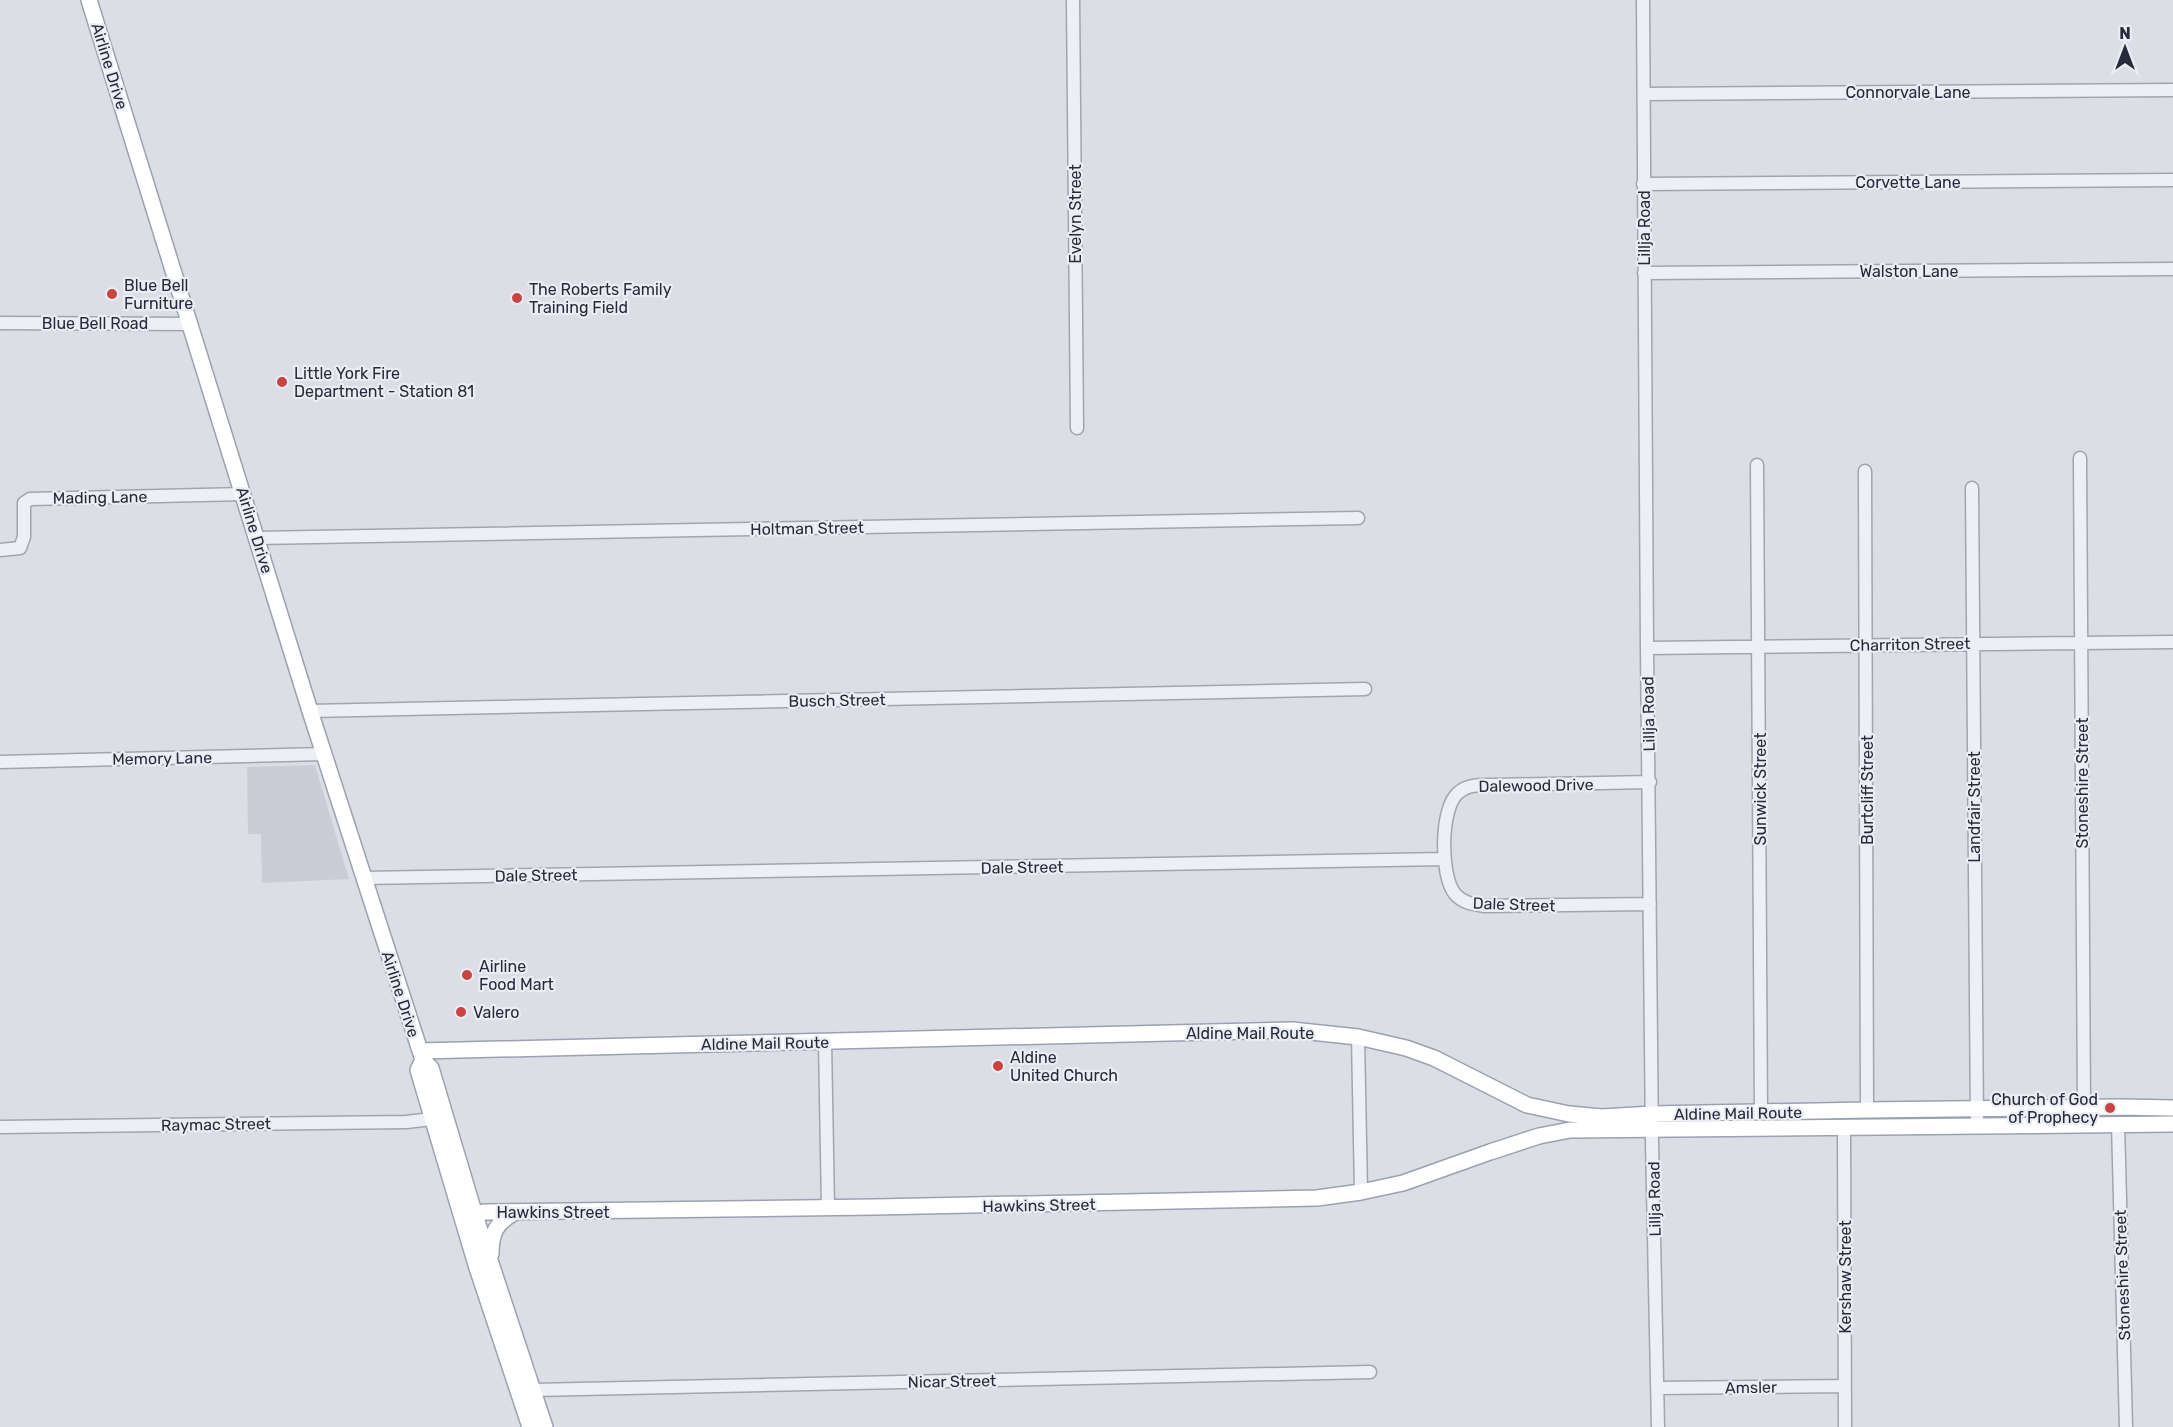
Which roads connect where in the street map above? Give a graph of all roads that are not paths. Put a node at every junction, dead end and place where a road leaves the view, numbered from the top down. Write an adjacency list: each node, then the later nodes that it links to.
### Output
1 (89, 0): 11 (main road, Airline Drive)
2 (1073, 0): 12 (street, Evelyn Street)
3 (1643, 0): 5 (street, Lillja Road)
4 (2173, 90): 5 (street, Connorvale Lane)
5 (1644, 94): 7 (street, Lillja Road)
6 (2173, 180): 7 (street, Corvette Lane)
7 (1643, 184): 9 (street, Lillja Road)
8 (2173, 270): 9 (street, Walston Lane)
9 (1644, 273): 26 (street, Lillja Road)
10 (0, 323): 11 (street, Blue Bell Road)
11 (190, 324): 17 (main road, Airline Drive)
12 (1077, 428)
13 (2080, 458): 22 (street, Stoneshire Street)
14 (1757, 465): 25 (street, Sunwick Street)
15 (1865, 471): 24 (street, Burtcliff Street)
16 (1972, 488): 23 (street, Landfair Street)
17 (244, 494): 19 (main road, Airline Drive); 20 (street, Mading Lane)
18 (1358, 518): 19 (street, Holtman Street)
19 (257, 538): 28 (main road, Airline Drive)
20 (0, 550)
21 (2173, 642): 22 (street, Charriton Street)
22 (2081, 643): 23 (street, Charriton Street); 38 (street, Stoneshire Street)
23 (1974, 644): 24 (street, Charriton Street); 43 (street, Landfair Street)
24 (1867, 645): 25 (street, Charriton Street); 40 (street, Burtcliff Street)
25 (1759, 646): 26 (street, Charriton Street); 41 (street, Sunwick Street)
26 (1647, 648): 31 (street, Lillja Road)
27 (1365, 689): 28 (street, Busch Street)
28 (310, 711): 29 (main road, Airline Drive)
29 (324, 753): 30 (street, Memory Lane); 33 (main road, Airline Drive)
30 (0, 762)
31 (1650, 782): 32 (street, Dalewood Drive); 34 (street, Lillja Road)
32 (1445, 860): 33 (street, Dale Street); 34 (street, Dale Street)
33 (364, 878): 37 (main road, Airline Drive)
34 (1650, 904): 42 (street, Lillja Road)
35 (1358, 1037): 36 (main road, Aldine Mail Route); 42 (main road, Aldine Mail Route); 51 (street)
36 (825, 1042): 37 (main road, Aldine Mail Route); 52 (street)
37 (421, 1055): 44 (main road, Airline Drive); 54 (main road, Airline Drive)
38 (2084, 1108): 39 (main road, Aldine Mail Route); 43 (main road, Aldine Mail Route)
39 (2173, 1108)
40 (1867, 1110): 41 (main road, Aldine Mail Route); 43 (main road, Aldine Mail Route)
41 (1761, 1113): 42 (main road, Aldine Mail Route)
42 (1652, 1114): 50 (street, Lillja Road)
43 (1977, 1118): 45 (main road, Aldine Mail Route); 48 (main road, Aldine Mail Route)
44 (432, 1119): 47 (street, Raymac Street); 54 (main road, Airline Drive)
45 (2118, 1123): 46 (main road, Aldine Mail Route); 64 (street, Stoneshire Street)
46 (2173, 1124)
47 (0, 1127)
48 (1844, 1127): 50 (main road, Aldine Mail Route); 57 (street, Kershaw Street)
49 (1593, 1130): 50 (main road, Aldine Mail Route); 51 (main road, Hawkins Street)
50 (1652, 1130): 58 (street, Lillja Road)
51 (1362, 1192): 52 (main road, Hawkins Street)
52 (828, 1208): 53 (main road, Hawkins Street)
53 (514, 1213): 54 (main road, Hawkins Street); 55 (main road)
54 (468, 1214): 55 (main road, Airline Drive); 60 (main road, Airline Drive)
55 (491, 1264): 59 (main road, Airline Drive)
56 (1370, 1372): 59 (street, Nicar Street)
57 (1845, 1386): 58 (street, Amsler); 63 (street, Kershaw Street)
58 (1657, 1388): 62 (street, Lillja Road)
59 (534, 1390): 61 (main road, Airline Drive)
60 (530, 1427)
61 (545, 1427)
62 (1658, 1427)
63 (1845, 1427)
64 (2126, 1427)

